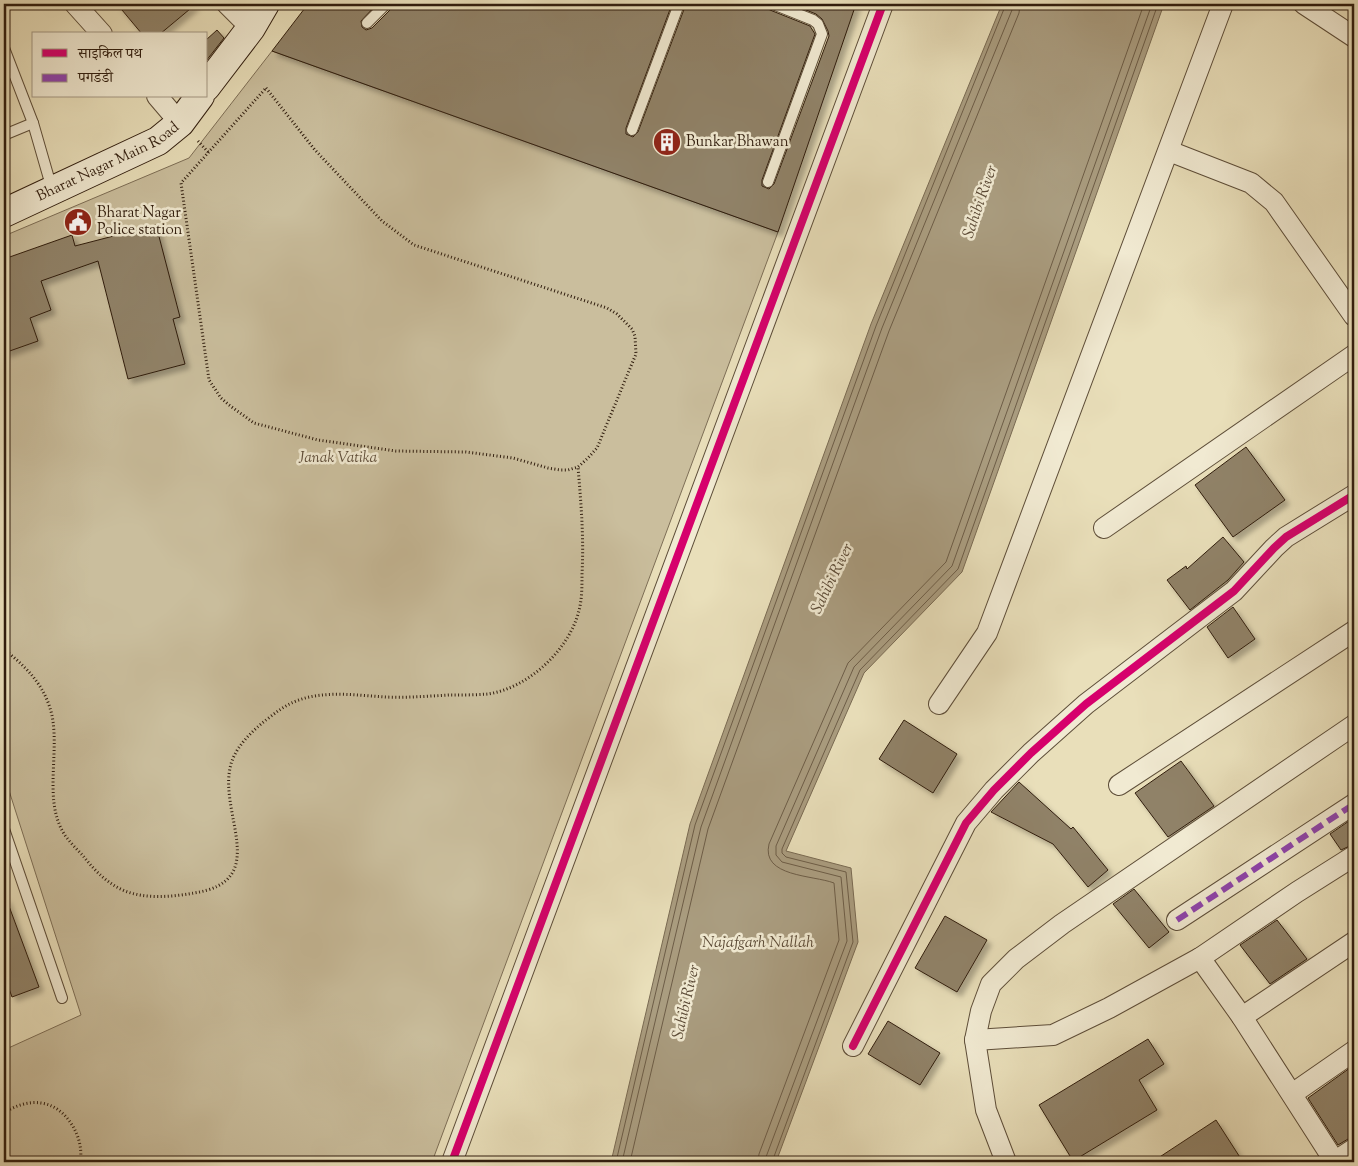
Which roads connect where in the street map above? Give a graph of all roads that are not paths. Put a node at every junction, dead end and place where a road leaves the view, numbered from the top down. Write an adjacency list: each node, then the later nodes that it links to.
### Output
1 (75, 4): 12 (street)
2 (227, 4): 11 (street)
3 (265, 4): 11 (street)
4 (386, 4): 10 (lane)
5 (679, 4): 20 (lane)
6 (773, 4): 23 (lane)
7 (883, 4): 47 (street)
8 (1223, 4): 22 (street)
9 (1304, 4): 13 (street)
10 (367, 23)
11 (251, 28): 15 (street)
12 (100, 32)
13 (1354, 37)
14 (4, 48): 18 (lane)
15 (208, 84)
16 (159, 98): 19 (street)
17 (199, 98): 19 (street, Bharat Nagar Main Road)
18 (32, 123): 21 (lane); 24 (lane)
19 (180, 123): 24 (street, Bharat Nagar Main Road)
20 (632, 130)
21 (4, 135)
22 (1169, 151): 26 (street); 31 (street)
23 (768, 182)
24 (53, 190): 25 (street, Bharat Nagar Main Road)
25 (4, 213)
26 (1354, 316)
27 (1354, 355): 29 (street)
28 (1354, 495): 43 (street)
29 (1104, 528)
30 (1354, 631): 33 (street)
31 (939, 704)
32 (1354, 725): 42 (street)
33 (1119, 784)
34 (1354, 804): 37 (street)
35 (4, 829): 40 (lane)
36 (1354, 856): 39 (street)
37 (1176, 920)
38 (1354, 942): 41 (street)
39 (1200, 958): 41 (street); 42 (street)
40 (62, 998)
41 (1242, 1017): 45 (street)
42 (975, 1040): 48 (street)
43 (853, 1046)
44 (1354, 1051): 45 (street)
45 (1292, 1094): 49 (street)
46 (1354, 1149): 49 (street)
47 (452, 1162)
48 (1006, 1162)
49 (1335, 1162)

